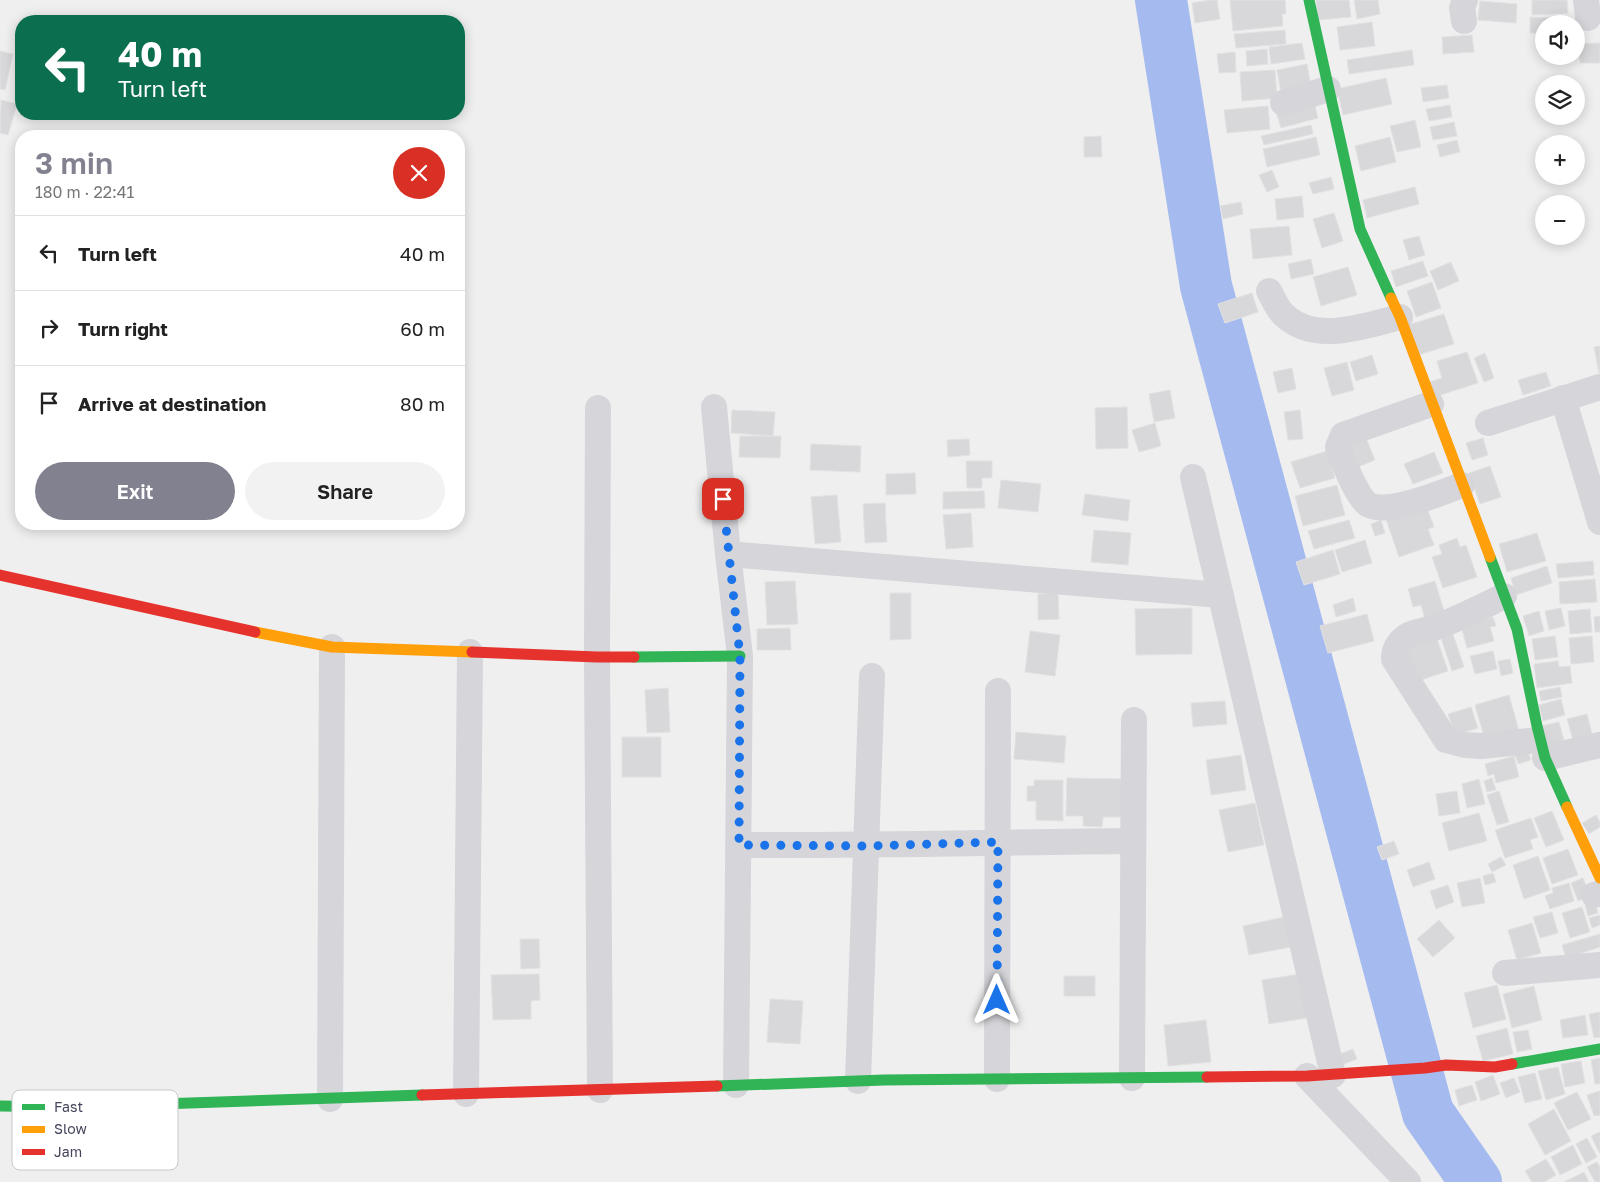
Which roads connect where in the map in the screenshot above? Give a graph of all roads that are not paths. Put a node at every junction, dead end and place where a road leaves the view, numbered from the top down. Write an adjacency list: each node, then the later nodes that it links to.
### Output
1 (1309, 0): 2 (street)
2 (1328, 90): 3 (street); 5 (street)
3 (1283, 103)
4 (1269, 291): 5 (street)
5 (1400, 317): 8 (street)
6 (1600, 387): 7 (street)
7 (1562, 398): 11 (street); 14 (street)
8 (1432, 404): 13 (street); 13 (street)
9 (714, 407): 15 (street)
10 (598, 408): 22 (street)
11 (1488, 423)
12 (1193, 477): 17 (street)
13 (1462, 485): 18 (street)
14 (1600, 522)
15 (728, 554): 17 (street); 21 (street)
16 (0, 575): 19 (street)
17 (1221, 595): 36 (street)
18 (1504, 596): 27 (street); 27 (street)
19 (332, 647): 20 (street); 44 (street)
20 (470, 652): 22 (street); 43 (street)
21 (740, 656): 22 (street); 30 (street)
22 (597, 657): 42 (street)
23 (872, 676): 31 (street)
24 (998, 691): 29 (street)
25 (1134, 720): 28 (street)
26 (1600, 745): 27 (street)
27 (1542, 749): 32 (street)
28 (1133, 841): 29 (street); 38 (street)
29 (998, 842): 31 (street); 39 (street)
30 (739, 845): 31 (street); 41 (street)
31 (866, 846): 40 (street)
32 (1598, 889)
33 (1600, 966): 34 (street)
34 (1505, 973)
35 (1600, 1049): 36 (street)
36 (1333, 1075): 37 (street)
37 (1307, 1076): 38 (street); 46 (street)
38 (1132, 1078): 39 (street)
39 (997, 1079): 40 (street)
40 (858, 1081): 41 (street)
41 (736, 1085): 42 (street)
42 (600, 1090): 43 (street)
43 (466, 1094): 44 (street)
44 (330, 1099): 45 (street)
45 (178, 1104)
46 (1408, 1182)

